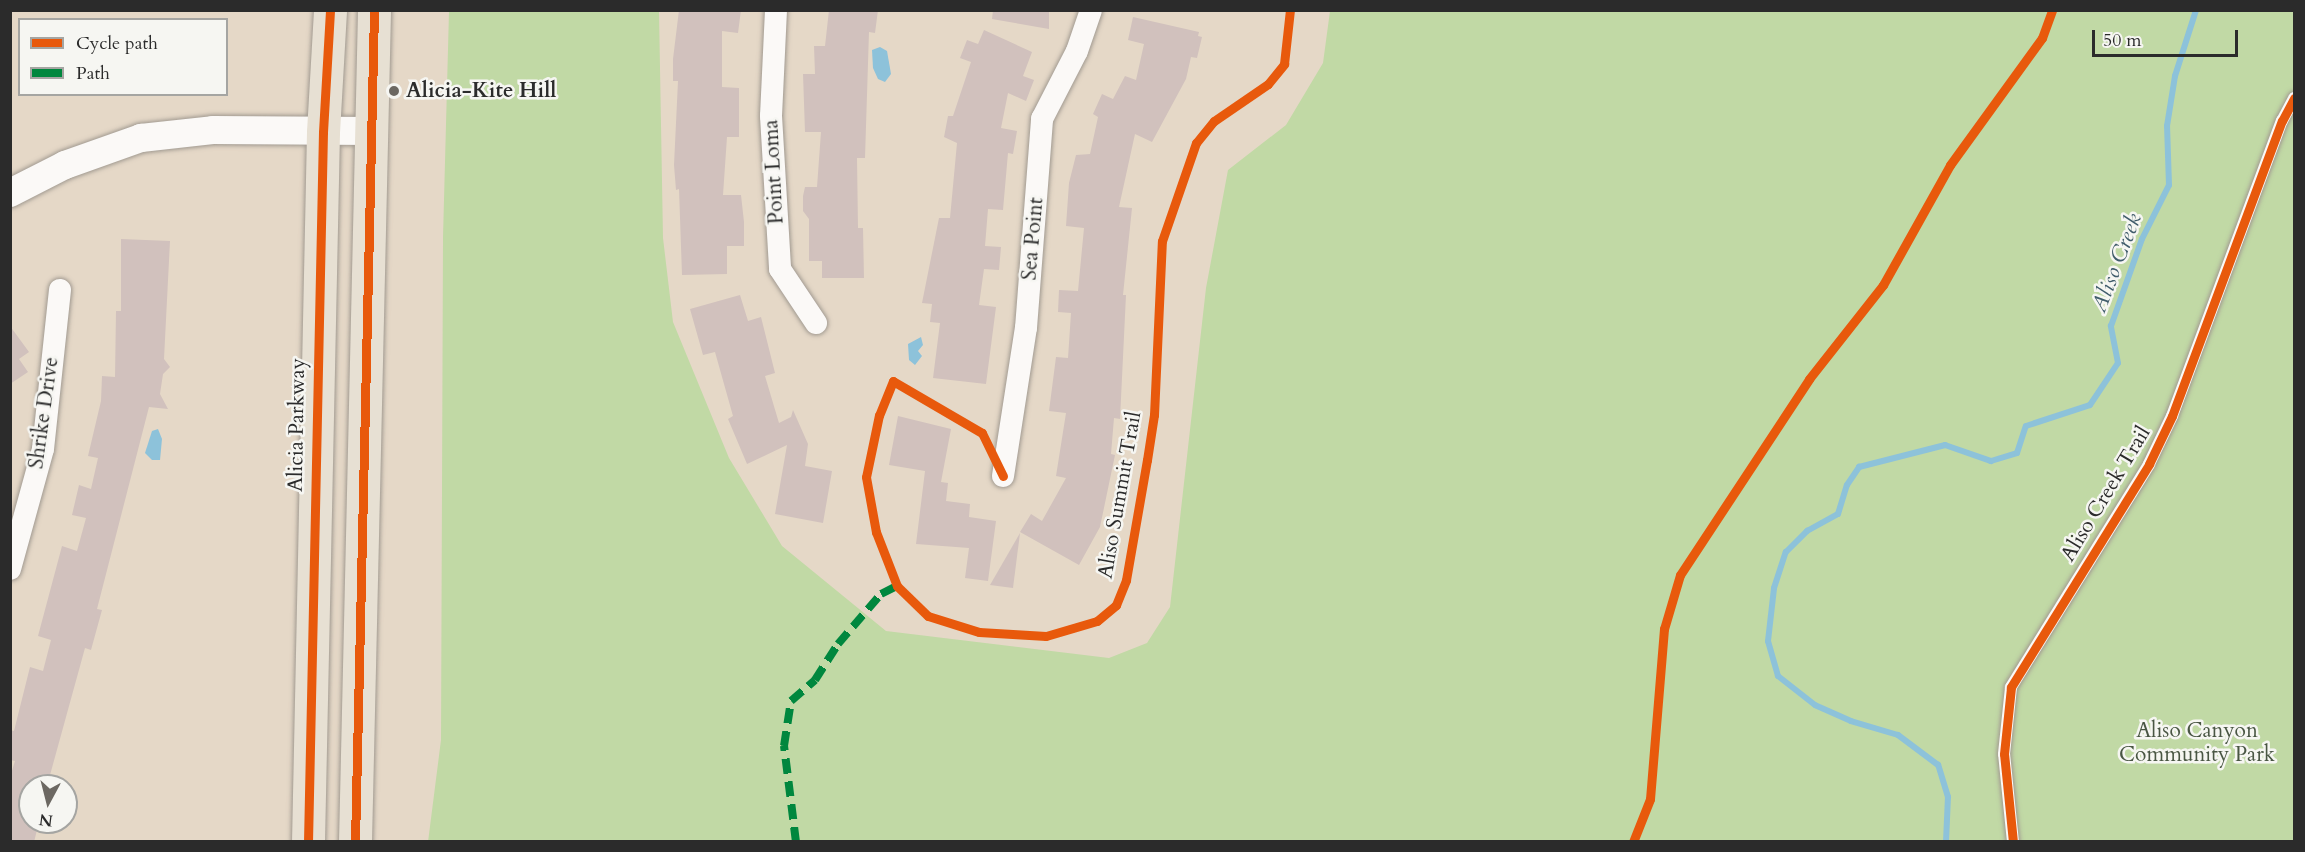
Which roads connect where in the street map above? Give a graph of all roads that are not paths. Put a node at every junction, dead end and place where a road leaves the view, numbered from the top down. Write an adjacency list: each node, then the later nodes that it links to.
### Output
1 (330, 10): 7 (main road, Alicia Parkway)
2 (374, 10): 6 (main road)
3 (776, 10): 10 (street, Point Loma)
4 (1091, 10): 11 (street, Sea Point)
5 (2295, 98): 15 (lane, Aliso Creek Trail)
6 (372, 131): 7 (street); 14 (main road)
7 (323, 132): 8 (street); 13 (main road, Alicia Parkway)
8 (10, 193)
9 (60, 290): 12 (street, Shrike Drive)
10 (816, 323)
11 (1003, 476)
12 (10, 569)
13 (308, 842)
14 (355, 842)
15 (2013, 842)

